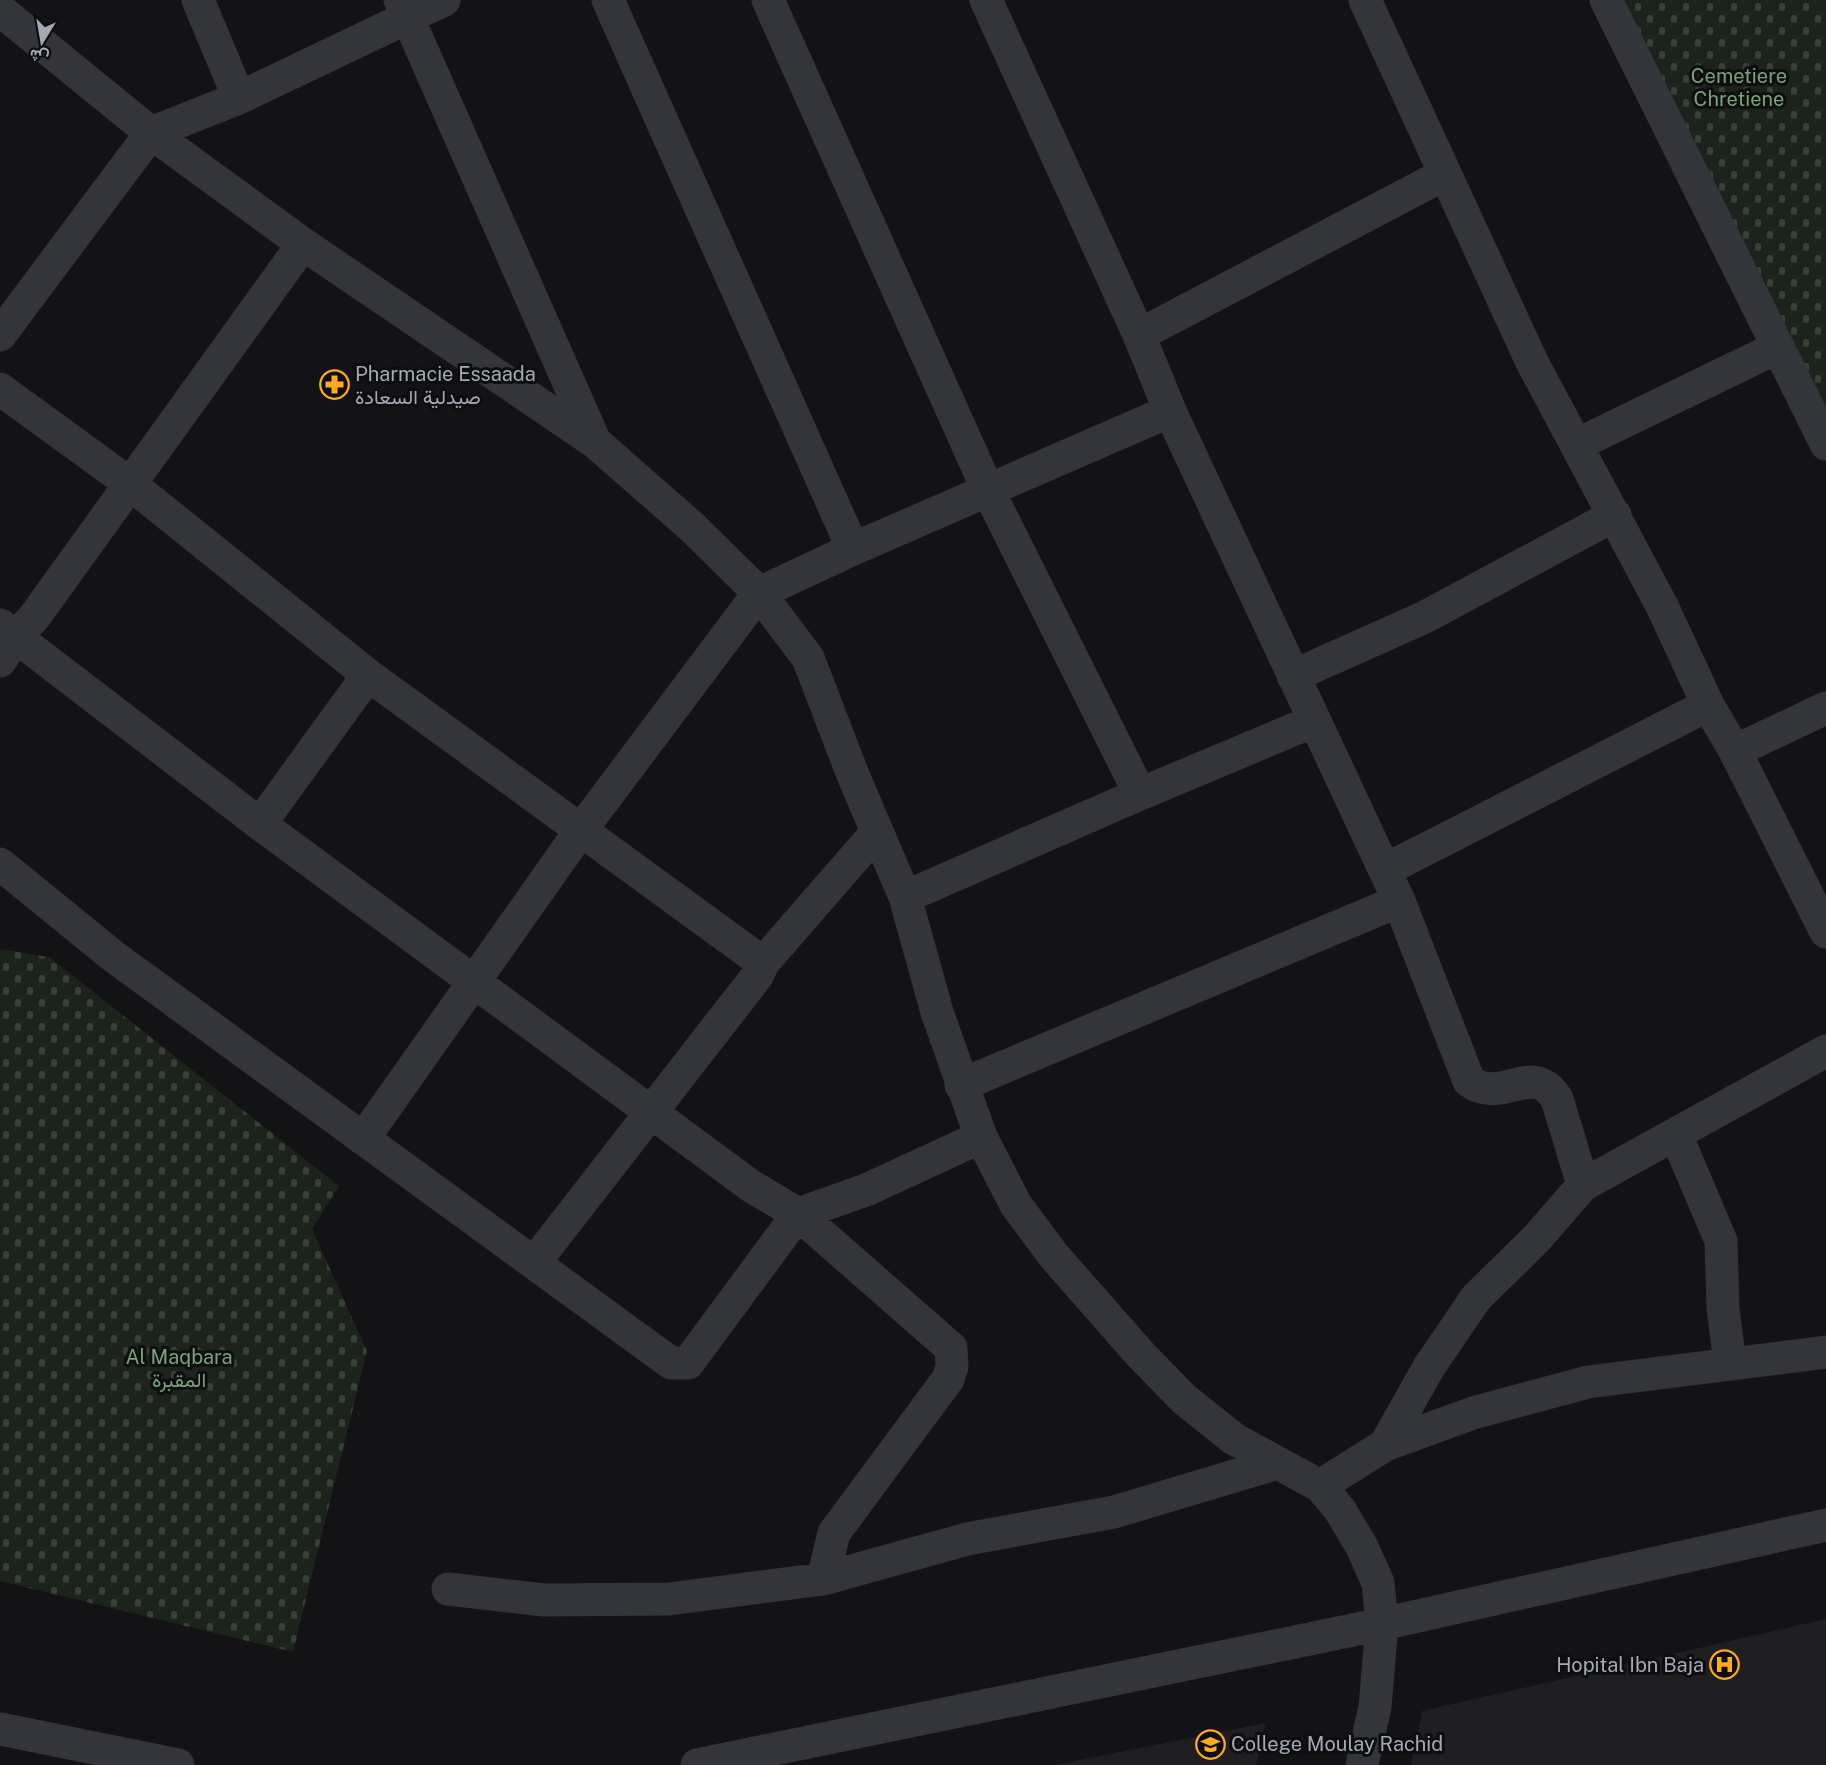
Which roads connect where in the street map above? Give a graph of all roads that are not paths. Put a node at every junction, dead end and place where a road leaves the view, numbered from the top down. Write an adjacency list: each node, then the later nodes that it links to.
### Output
1 (198, 0): 10 (street)
2 (444, 0): 8 (street)
3 (609, 0): 25 (street)
4 (768, 0): 23 (street)
5 (986, 0): 14 (street)
6 (1365, 0): 12 (street)
7 (1606, 0): 16 (street)
8 (404, 8): 10 (street); 19 (street)
9 (6, 25): 11 (street)
10 (239, 98): 11 (street)
11 (151, 133): 13 (street); 15 (street)
12 (1445, 174): 14 (street); 20 (street)
13 (303, 244): 19 (street); 22 (street)
14 (1139, 334): 18 (street)
15 (0, 335)
16 (1776, 348): 20 (street); 21 (street)
17 (0, 389): 22 (street)
18 (1170, 411): 23 (street); 29 (street)
19 (595, 442): 26 (street)
20 (1578, 444): 24 (street)
21 (1826, 444)
22 (129, 483): 27 (street); 28 (street)
23 (987, 488): 25 (street); 34 (street)
24 (1615, 515): 29 (street); 30 (street)
25 (853, 549): 26 (street)
26 (759, 593): 36 (street); 37 (street)
27 (5, 641): 35 (street)
28 (368, 675): 35 (street); 36 (street)
29 (1293, 676): 32 (street)
30 (1708, 705): 33 (street); 39 (street)
31 (1826, 708): 33 (street)
32 (1314, 721): 34 (street); 39 (street)
33 (1735, 751): 42 (street)
34 (1140, 794): 40 (street)
35 (260, 824): 44 (street)
36 (581, 830): 43 (street); 44 (street)
37 (878, 832): 40 (street); 43 (street)
38 (0, 864): 50 (street)
39 (1385, 870): 41 (street)
40 (905, 897): 46 (street)
41 (1400, 901): 46 (street); 51 (street)
42 (1826, 932)
43 (763, 963): 47 (street)
44 (474, 982): 47 (street); 50 (street)
45 (1826, 1051): 48 (street)
46 (961, 1085): 49 (street)
47 (652, 1113): 52 (street); 53 (street)
48 (1676, 1135): 51 (street); 55 (street)
49 (981, 1137): 52 (street); 57 (street)
50 (363, 1139): 53 (street)
51 (1583, 1185): 56 (street)
52 (798, 1214): 53 (street); 60 (street)
53 (534, 1263)
54 (1826, 1352): 55 (street)
55 (1730, 1363): 56 (street)
56 (1385, 1445): 58 (street)
57 (1278, 1463): 58 (street); 60 (street)
58 (1320, 1486): 62 (street)
59 (1826, 1525): 62 (street)
60 (823, 1579): 61 (street)
61 (448, 1589)
62 (1382, 1624): 65 (street); 66 (street)
63 (0, 1729): 64 (street)
64 (178, 1765)
65 (697, 1765)
66 (1362, 1765)

